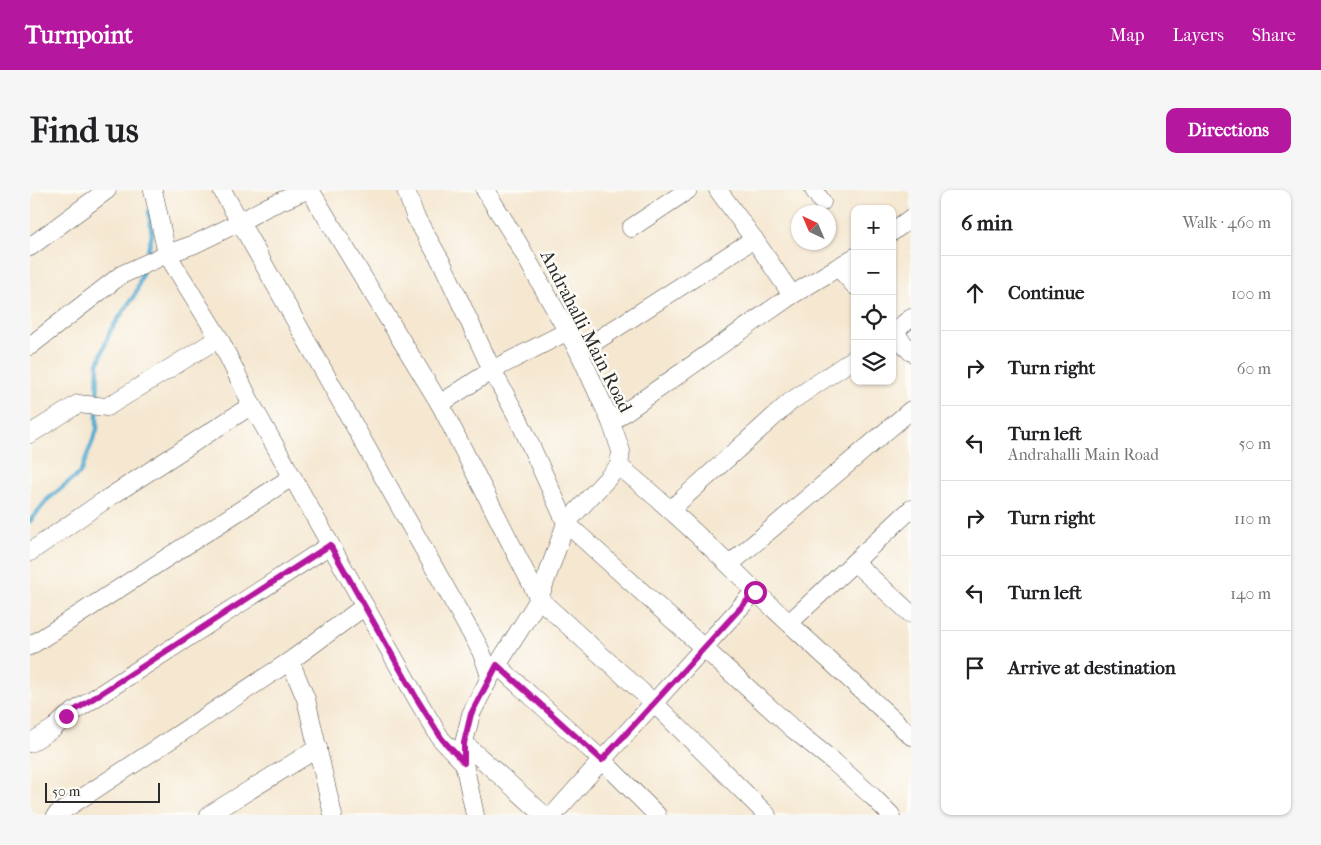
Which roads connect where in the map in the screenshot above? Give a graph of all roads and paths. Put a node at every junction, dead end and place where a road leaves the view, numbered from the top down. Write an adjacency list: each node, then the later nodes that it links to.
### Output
1 (107, 190): 14 (street)
2 (153, 190): 15 (street)
3 (222, 190): 10 (street)
4 (308, 190): 10 (street); 30 (street)
5 (406, 190): 29 (street)
6 (485, 190): 22 (street, Andrahalli Main Road)
7 (688, 190): 11 (street)
8 (718, 190): 13 (street)
9 (911, 218): 12 (street)
10 (240, 222): 15 (street); 52 (street)
11 (631, 228)
12 (896, 229)
13 (754, 239): 19 (street); 26 (street)
14 (30, 247)
15 (167, 254): 24 (street); 25 (street)
16 (851, 259): 17 (street)
17 (838, 267): 18 (street); 19 (street)
18 (851, 282)
19 (792, 295): 33 (street)
20 (911, 318): 21 (street)
21 (896, 330)
22 (568, 331): 26 (street, Andrahalli Main Road); 29 (street)
23 (896, 335): 27 (street)
24 (219, 338): 31 (street); 34 (street)
25 (30, 346)
26 (579, 352): 33 (street, Andrahalli Main Road)
27 (911, 352)
28 (851, 361): 38 (street)
29 (492, 370): 30 (street); 39 (street)
30 (440, 404): 45 (street)
31 (252, 406): 36 (street); 41 (street)
32 (911, 410): 43 (street)
33 (611, 422): 35 (street, Andrahalli Main Road)
34 (30, 434)
35 (619, 466): 38 (street); 39 (street)
36 (292, 476): 40 (street); 49 (street)
37 (911, 509): 42 (street)
38 (670, 510): 43 (street)
39 (566, 523): 45 (street); 50 (street)
40 (330, 545): 46 (street); 55 (street)
41 (30, 552)
42 (854, 562): 47 (street); 48 (street)
43 (729, 565): 44 (street)
44 (755, 592): 48 (street); 50 (street)
45 (539, 599): 52 (street); 53 (street)
46 (365, 606): 51 (street); 59 (street)
47 (911, 614)
48 (789, 623): 54 (street)
49 (30, 646)
50 (704, 648): 53 (street); 68 (street)
51 (290, 661): 57 (street); 60 (street)
52 (494, 671): 56 (street); 58 (street)
53 (654, 702): 58 (street); 67 (street)
54 (911, 736)
55 (30, 743)
56 (464, 743): 59 (street); 64 (street)
57 (318, 748): 61 (street); 62 (street)
58 (602, 760): 65 (street); 66 (street)
59 (464, 763): 63 (street)
60 (56, 815)
61 (210, 815)
62 (333, 815)
63 (475, 815)
64 (544, 815)
65 (553, 815)
66 (657, 815)
67 (767, 815)
68 (891, 815)

